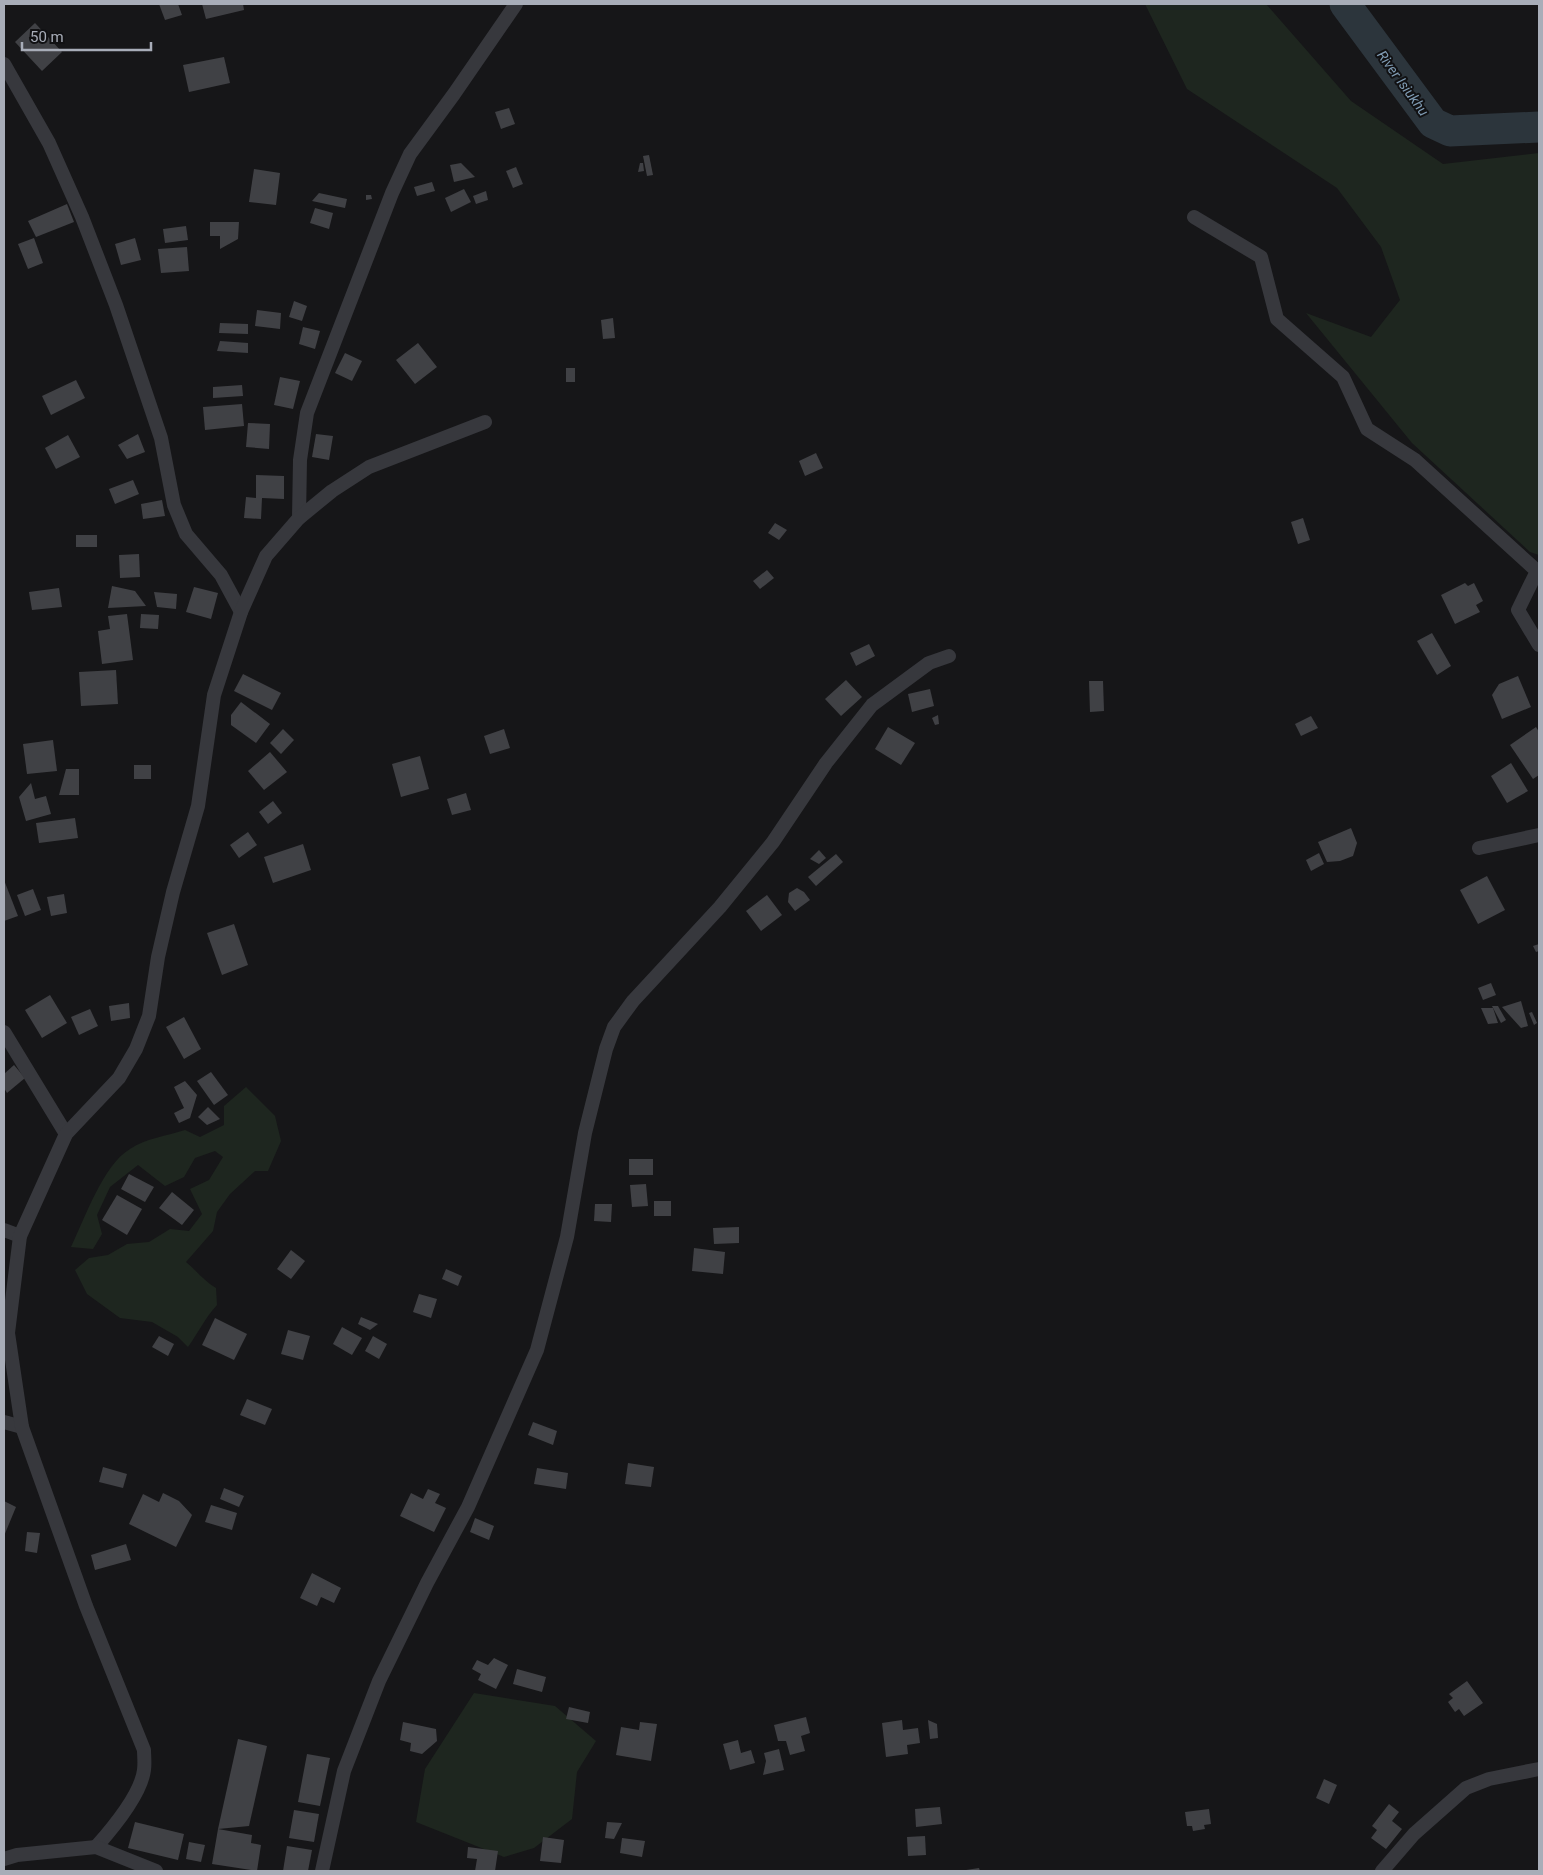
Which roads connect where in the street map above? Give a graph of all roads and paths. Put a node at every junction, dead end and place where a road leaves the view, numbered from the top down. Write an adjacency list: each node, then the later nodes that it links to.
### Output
1 (516, 4): 5 (street)
2 (4, 64): 6 (street)
3 (1194, 217): 7 (street)
4 (486, 422): 5 (street)
5 (299, 518): 6 (street)
6 (241, 612): 12 (street)
7 (1539, 645)
8 (949, 656): 21 (street)
9 (1539, 835): 10 (street)
10 (1478, 848)
11 (4, 1032): 12 (street)
12 (66, 1134): 14 (street)
13 (4, 1230): 14 (street)
14 (20, 1236): 16 (street)
15 (4, 1422): 16 (street)
16 (22, 1427): 18 (street)
17 (1539, 1769): 22 (street)
18 (96, 1847): 19 (street); 20 (street)
19 (4, 1860)
20 (156, 1871)
21 (322, 1871)
22 (1382, 1871)

